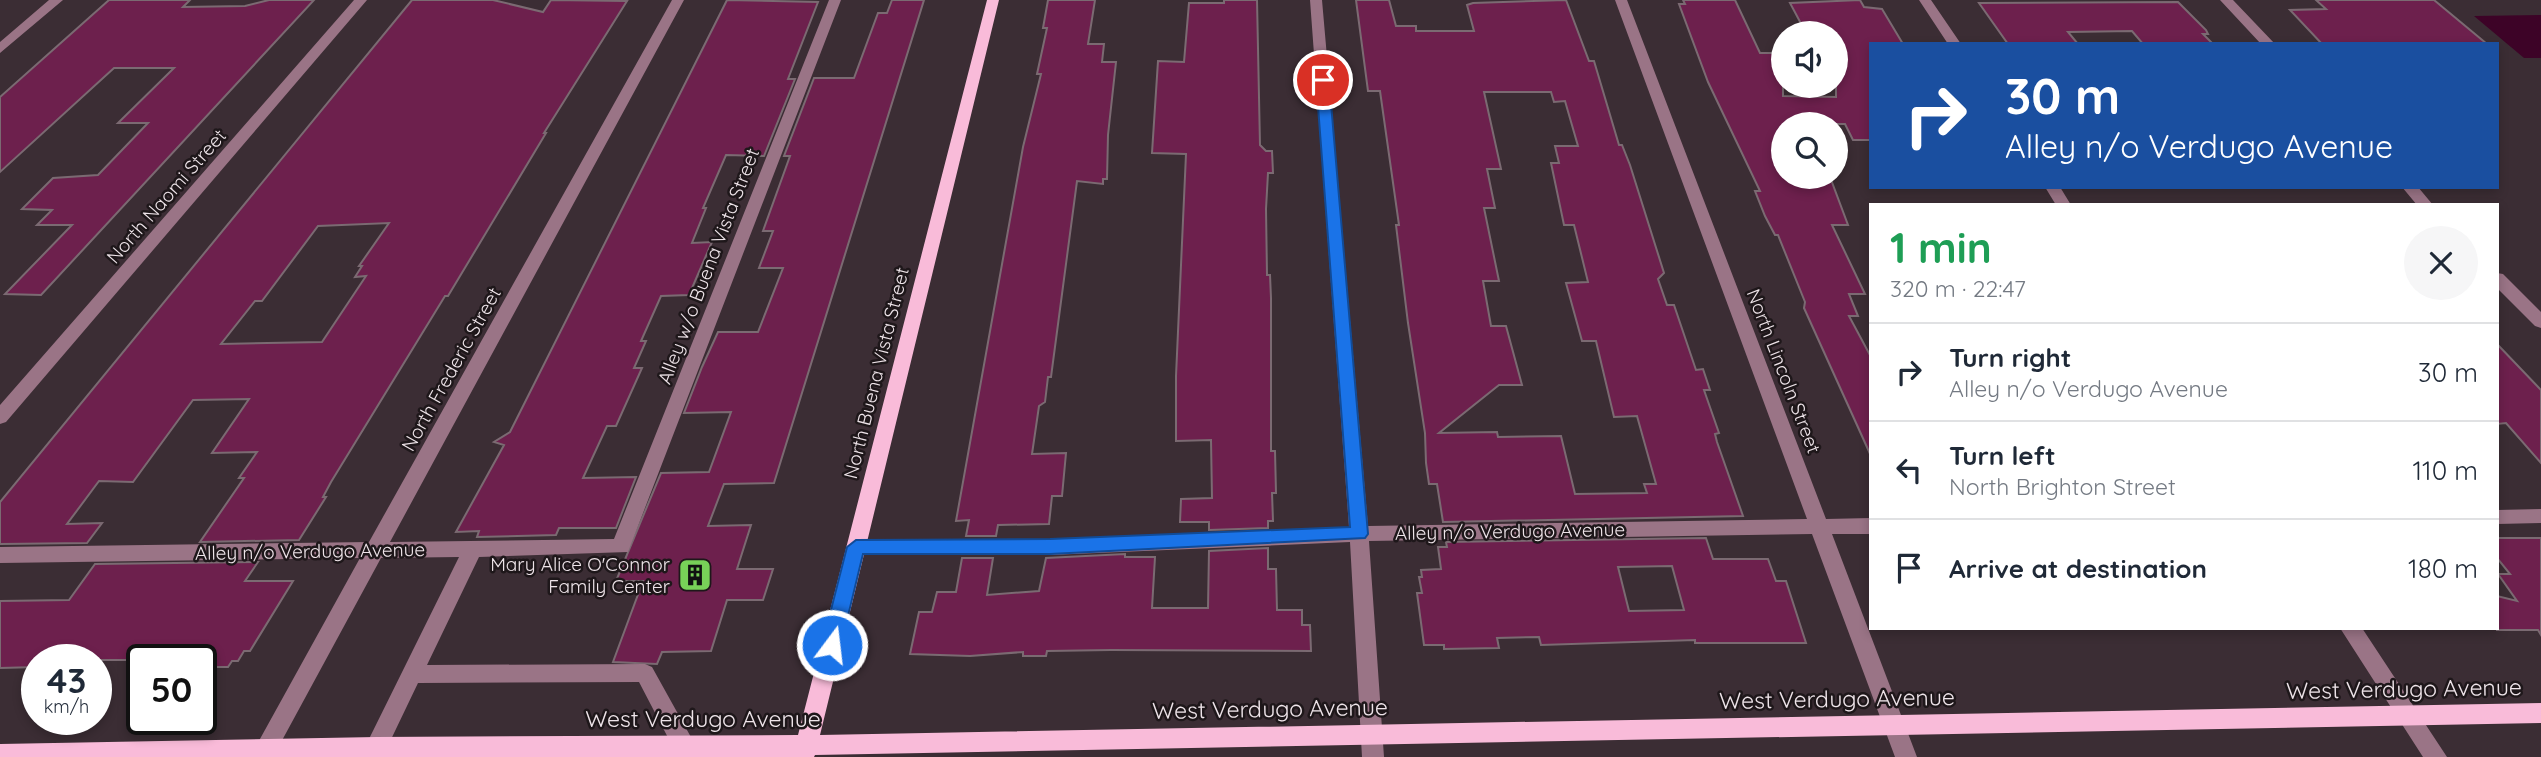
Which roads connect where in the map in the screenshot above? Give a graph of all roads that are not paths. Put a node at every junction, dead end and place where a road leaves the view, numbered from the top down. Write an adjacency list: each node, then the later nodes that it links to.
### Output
1 (58, 0): 12 (street)
2 (361, 0): 17 (street, North Naomi Street)
3 (678, 0): 26 (street, North Frederic Street)
4 (835, 0): 23 (street, Alley w/o Buena Vista Street)
5 (993, 0): 24 (main road, North Buena Vista Street)
6 (1316, 0): 22 (street)
7 (1621, 0): 21 (street, North Lincoln Street)
8 (1925, 0): 10 (street)
9 (2226, 0): 11 (street)
10 (1954, 42)
11 (2267, 42)
12 (0, 49)
13 (2411, 189): 14 (street)
14 (2424, 203)
15 (2499, 280): 16 (street)
16 (2541, 322)
17 (0, 417)
18 (2541, 516): 19 (street)
19 (2499, 517)
20 (1869, 526): 21 (street, Alley n/o Verdugo Avenue)
21 (1821, 527): 22 (street, Alley n/o Verdugo Avenue); 32 (street, North Lincoln Street)
22 (1359, 534): 24 (street, Alley n/o Verdugo Avenue); 33 (street)
23 (621, 547): 25 (street, Alley n/o Verdugo Avenue)
24 (856, 547): 36 (main road, North Buena Vista Street)
25 (473, 549): 26 (street, Alley n/o Verdugo Avenue); 29 (street)
26 (375, 551): 27 (street, Alley n/o Verdugo Avenue); 37 (street, North Frederic Street)
27 (0, 555)
28 (2351, 630): 31 (street)
29 (412, 674): 34 (street); 35 (street)
30 (2541, 713): 31 (main road, West Verdugo Avenue)
31 (2408, 715): 32 (main road, West Verdugo Avenue); 41 (street)
32 (1894, 724): 33 (main road, West Verdugo Avenue); 40 (street, North Lincoln Street)
33 (1371, 733): 36 (main road, West Verdugo Avenue); 39 (street)
34 (684, 746): 35 (main road, West Verdugo Avenue); 36 (main road, West Verdugo Avenue)
35 (376, 747): 37 (main road, West Verdugo Avenue)
36 (805, 751)
37 (263, 753): 38 (main road, West Verdugo Avenue)
38 (0, 754)
39 (1373, 757)
40 (1906, 757)
41 (2437, 757)

